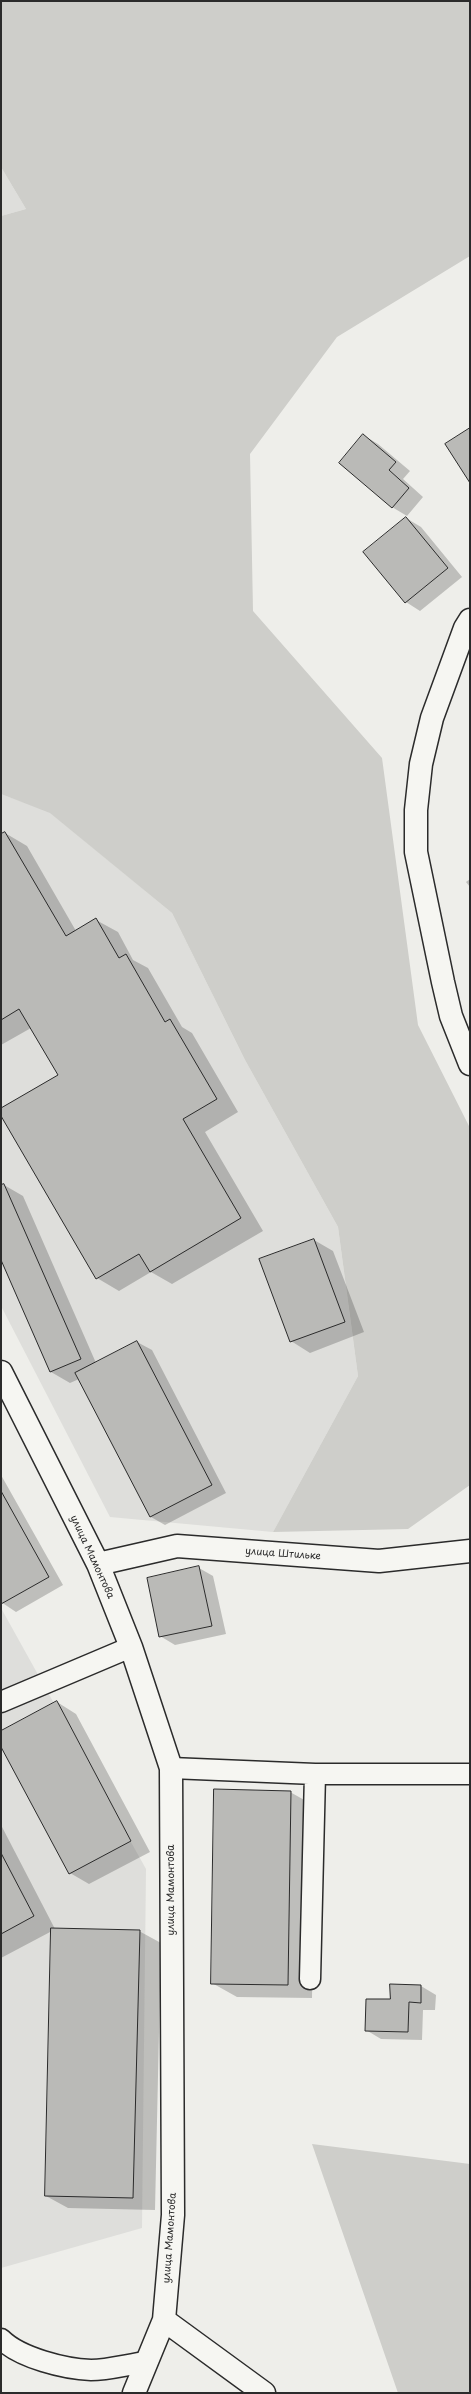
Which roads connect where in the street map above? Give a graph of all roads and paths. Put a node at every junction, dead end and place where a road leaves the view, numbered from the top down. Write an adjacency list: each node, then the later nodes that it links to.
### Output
1 (470, 620): 2 (street)
2 (470, 1064)
3 (1, 1372): 5 (street, улица Мамонтова)
4 (470, 1551): 5 (street, улица Штильке)
5 (98, 1564): 6 (street, улица Мамонтова)
6 (130, 1647): 7 (lane); 8 (street, улица Мамонтова)
7 (1, 1702)
8 (171, 1768): 9 (lane); 12 (street, улица Мамонтова)
9 (315, 1774): 10 (lane); 11 (lane)
10 (470, 1774)
11 (310, 1979)
12 (164, 2320): 14 (street, улица Мамонтова); 16 (street)
13 (1, 2339): 14 (lane)
14 (147, 2362): 15 (street, улица Мамонтова)
15 (134, 2393)
16 (264, 2393)

